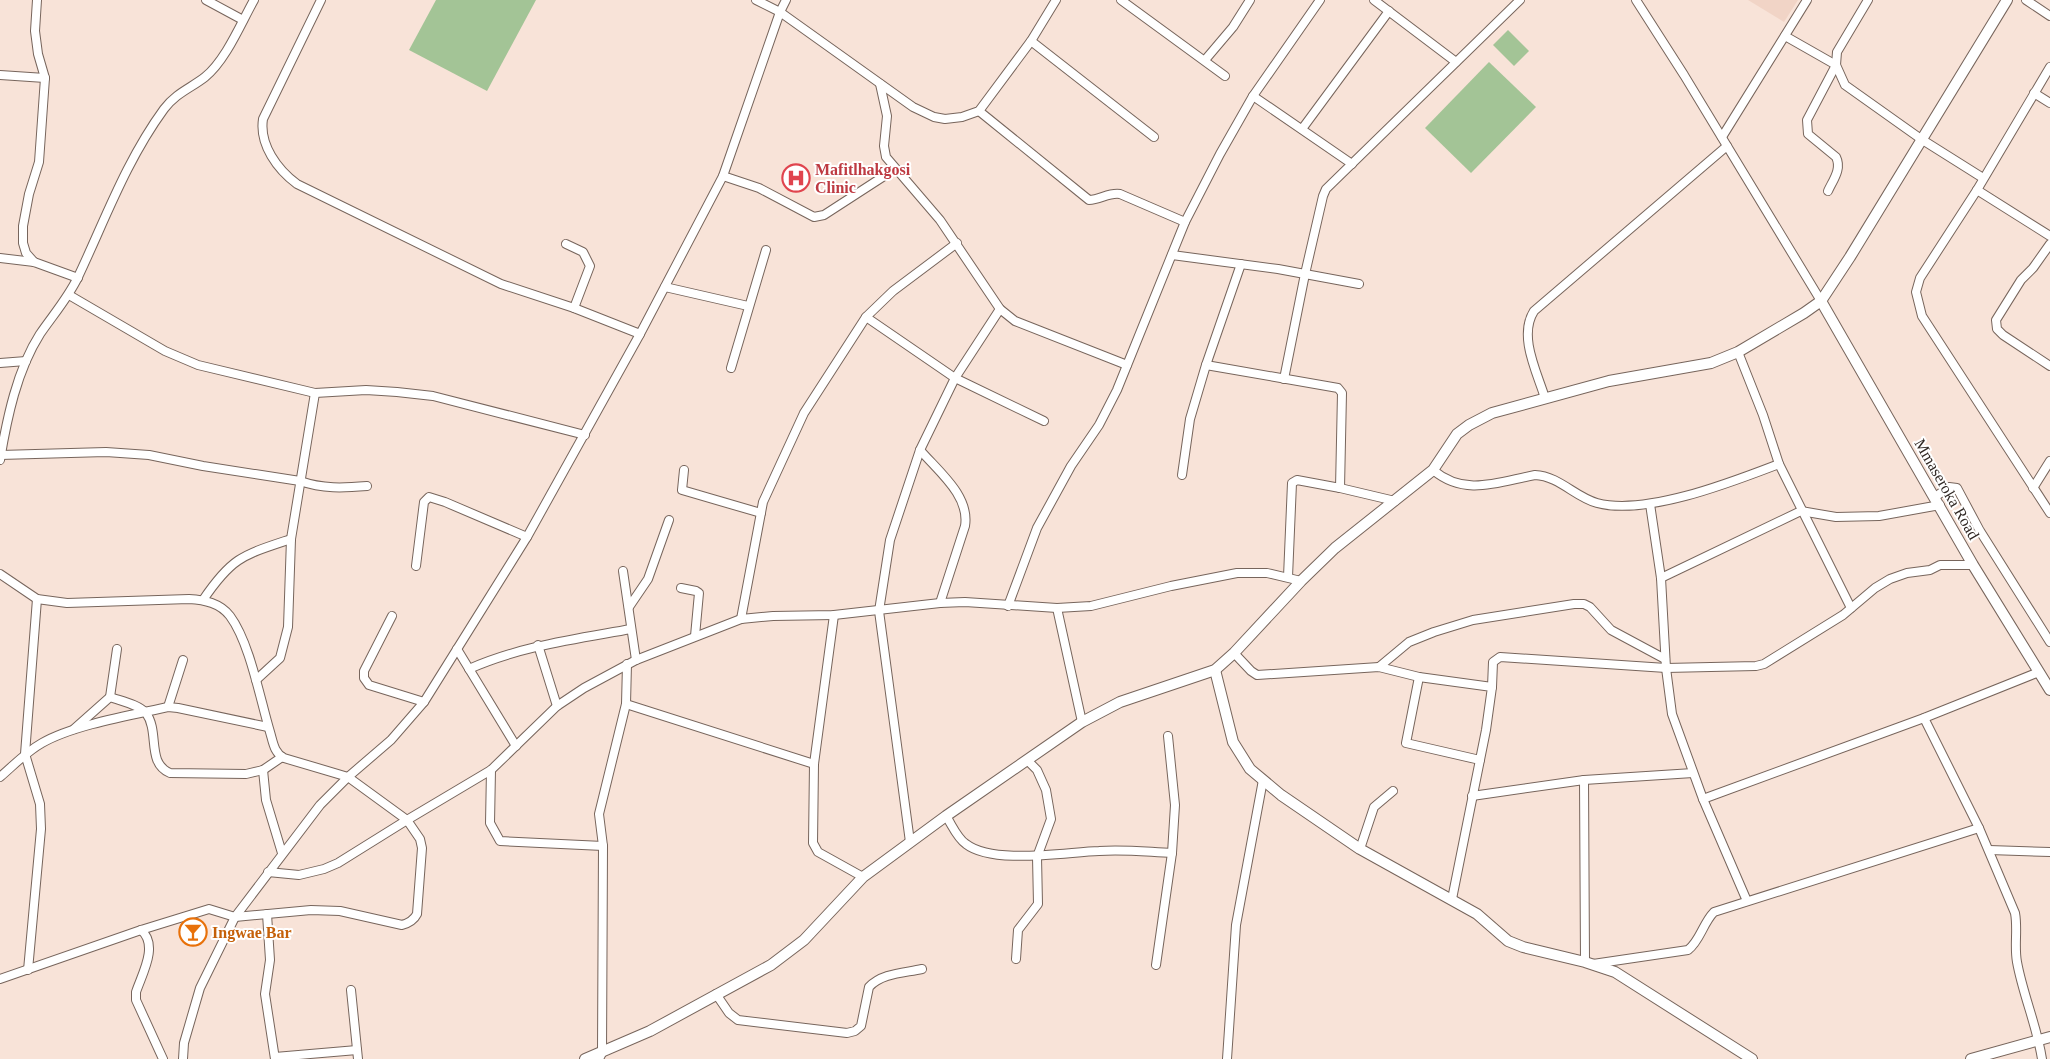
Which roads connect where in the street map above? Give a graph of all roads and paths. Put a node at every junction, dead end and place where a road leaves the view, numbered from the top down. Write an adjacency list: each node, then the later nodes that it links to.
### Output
1 (37, 0): 30 (street)
2 (206, 0): 21 (street)
3 (254, 0): 21 (street)
4 (321, 0): 64 (street)
5 (756, 0): 18 (street)
6 (786, 0): 18 (street)
7 (1056, 0): 23 (street)
8 (1121, 0): 24 (street)
9 (1250, 0): 24 (street)
10 (1320, 0): 33 (street)
11 (1374, 0): 19 (street)
12 (1520, 0): 25 (street)
13 (1636, 0): 38 (street)
14 (1807, 0): 22 (street)
15 (1868, 0): 26 (street)
16 (2007, 0): 39 (street)
17 (2026, 0): 20 (street)
18 (780, 12): 31 (street); 43 (street)
19 (1389, 12): 25 (street); 36 (street)
20 (2050, 16)
21 (243, 20): 58 (street)
22 (1785, 36): 26 (street); 38 (street)
23 (1031, 41): 35 (street); 37 (street)
24 (1205, 60): 29 (street)
25 (1456, 62): 41 (street)
26 (1836, 65): 39 (street); 46 (street)
27 (2050, 67): 32 (street)
28 (0, 75): 30 (street)
29 (1225, 76)
30 (45, 78): 55 (street)
31 (880, 84): 35 (street); 42 (street)
32 (2034, 93): 34 (street); 44 (street)
33 (1253, 96): 36 (street); 47 (street)
34 (2050, 103)
35 (979, 111): 47 (street)
36 (1302, 129): 41 (street)
37 (1154, 137)
38 (1722, 137): 40 (street)
39 (1921, 139): 44 (street); 62 (street)
40 (1727, 146): 62 (street); 78 (street)
41 (1352, 164): 57 (street)
42 (896, 169): 43 (street); 49 (street)
43 (723, 176): 60 (street)
44 (1983, 178): 45 (street)
45 (1977, 190): 48 (street); 91 (street)
46 (1828, 192)
47 (1185, 222): 53 (street)
48 (2050, 236)
49 (958, 243): 65 (street); 66 (street)
50 (566, 244): 64 (street)
51 (2050, 244): 73 (street)
52 (766, 250): 63 (street)
53 (1172, 254): 56 (street); 71 (street)
54 (0, 258): 55 (street)
55 (34, 262): 58 (street)
56 (1241, 264): 57 (street); 72 (street)
57 (1305, 274): 59 (street); 76 (street)
58 (78, 278): 61 (street)
59 (1359, 284)
60 (665, 287): 63 (street); 67 (street)
61 (69, 295): 69 (street); 77 (street)
62 (1821, 301): 68 (street); 93 (street, Mmaseroka Road)
63 (748, 306): 74 (street)
64 (574, 308): 67 (street)
65 (1000, 309): 71 (street); 75 (street)
66 (866, 317): 75 (street); 96 (street)
67 (640, 334): 80 (street)
68 (1738, 352): 78 (street); 84 (street)
69 (26, 362): 70 (street); 82 (street)
70 (0, 363)
71 (1127, 365): 112 (street)
72 (1206, 365): 76 (street); 87 (street)
73 (2050, 366)
74 (731, 368)
75 (955, 378): 79 (street); 81 (street)
76 (1284, 379): 90 (street)
77 (315, 393): 80 (street); 88 (street)
78 (1545, 398): 86 (street)
79 (1044, 421)
80 (585, 435): 99 (street)
81 (920, 450): 111 (street); 116 (street)
82 (0, 456): 88 (street)
83 (2050, 460): 91 (street)
84 (1779, 464): 94 (street); 95 (street)
85 (684, 470): 96 (street)
86 (1433, 470): 92 (street); 94 (street)
87 (1182, 475)
88 (300, 481): 89 (street); 100 (street)
89 (367, 486)
90 (1340, 488): 92 (street); 105 (street)
91 (2033, 488): 97 (street)
92 (1395, 501): 107 (street)
93 (1937, 501): 95 (street); 101 (street, Mmaseroka Road); 122 (street)
94 (1650, 504): 106 (street)
95 (1801, 511): 106 (street); 115 (street)
96 (761, 513): 119 (street)
97 (2050, 513)
98 (669, 520): 113 (street)
99 (527, 537): 102 (street); 124 (street)
100 (290, 539): 110 (street); 137 (street)
101 (1973, 564): 115 (street); 135 (street, Mmaseroka Road)
102 (416, 566)
103 (623, 571): 113 (street)
104 (0, 574): 109 (street)
105 (1288, 577): 107 (street); 114 (street)
106 (1661, 578): 127 (street)
107 (1301, 581): 126 (street)
108 (681, 588): 121 (street)
109 (37, 599): 110 (street); 154 (street)
110 (203, 600): 137 (street)
111 (940, 603): 112 (street); 116 (street)
112 (1008, 606): 114 (street)
113 (629, 607): 120 (street)
114 (1057, 608): 148 (street)
115 (1851, 608): 132 (street)
116 (879, 611): 117 (street); 172 (street)
117 (834, 615): 119 (street); 158 (street)
118 (392, 616): 141 (street)
119 (741, 619): 121 (street)
120 (631, 629): 123 (street); 129 (street)
121 (694, 636): 129 (street)
122 (2050, 642)
123 (538, 645): 133 (street); 143 (street)
124 (457, 649): 133 (street); 141 (street)
125 (117, 650): 140 (street)
126 (1234, 653): 131 (street); 134 (street)
127 (1665, 659): 131 (street); 132 (street)
128 (183, 660): 144 (street)
129 (636, 660): 130 (street)
130 (627, 664): 142 (street); 143 (street)
131 (1379, 667): 136 (street)
132 (1666, 668): 138 (street); 161 (street)
133 (469, 669): 153 (street)
134 (1215, 670): 148 (street); 164 (street)
135 (2039, 672): 139 (street, Mmaseroka Road); 147 (street)
136 (1419, 677): 138 (street); 157 (street)
137 (256, 680): 150 (street)
138 (1492, 687): 157 (street)
139 (2050, 690)
140 (110, 697): 145 (street); 146 (street)
141 (424, 702): 162 (street)
142 (626, 704): 158 (street); 173 (street)
143 (557, 706): 153 (street)
144 (168, 708): 146 (street); 150 (street)
145 (93, 711): 149 (street); 151 (street)
146 (145, 712): 149 (street); 159 (street)
147 (1924, 718): 168 (street); 171 (street)
148 (1082, 722): 156 (street)
149 (102, 723): 151 (street)
150 (268, 727): 155 (street)
151 (73, 730): 154 (street)
152 (1168, 736): 178 (street)
153 (516, 746): 160 (street)
154 (25, 754): 163 (street); 191 (street)
155 (282, 757): 159 (street); 162 (street)
156 (1027, 760): 169 (street); 179 (street)
157 (1480, 760): 167 (street)
158 (814, 764): 181 (street)
159 (263, 770): 177 (street)
160 (491, 770): 170 (street); 173 (street)
161 (1694, 773): 165 (street); 168 (street)
162 (348, 776): 170 (street); 177 (street)
163 (0, 777)
164 (1262, 780): 174 (street); 204 (street)
165 (1584, 780): 167 (street); 188 (street)
166 (1393, 791): 174 (street)
167 (1472, 796): 182 (street)
168 (1703, 799): 183 (street)
169 (946, 816): 172 (street); 179 (street)
170 (407, 820): 180 (street); 184 (street)
171 (1979, 828): 175 (street); 183 (street)
172 (910, 842): 181 (street)
173 (603, 846): 198 (street)
174 (1360, 849): 182 (street)
175 (1989, 850): 176 (street); 196 (street)
176 (2050, 852)
177 (282, 853): 180 (street)
178 (1172, 853): 179 (street); 189 (street)
179 (1037, 857): 187 (street)
180 (268, 872): 185 (street)
181 (863, 877): 194 (street)
182 (1452, 899): 188 (street)
183 (1747, 901): 188 (street)
184 (267, 914): 185 (street); 199 (street)
185 (235, 917): 186 (street); 201 (street)
186 (141, 930): 191 (street); 200 (street)
187 (1016, 959)
188 (1589, 963): 205 (street)
189 (1156, 964)
190 (922, 969): 194 (street)
191 (28, 970): 192 (street)
192 (0, 979)
193 (351, 990): 197 (street)
194 (718, 997): 198 (street)
195 (2050, 1037): 196 (street)
196 (2040, 1040): 206 (street); 207 (street)
197 (357, 1050): 199 (street); 202 (street)
198 (600, 1056): 203 (street)
199 (275, 1058)
200 (163, 1059)
201 (183, 1059)
202 (358, 1059)
203 (585, 1059)
204 (1227, 1059)
205 (1752, 1059)
206 (1970, 1059)
207 (2042, 1059)

